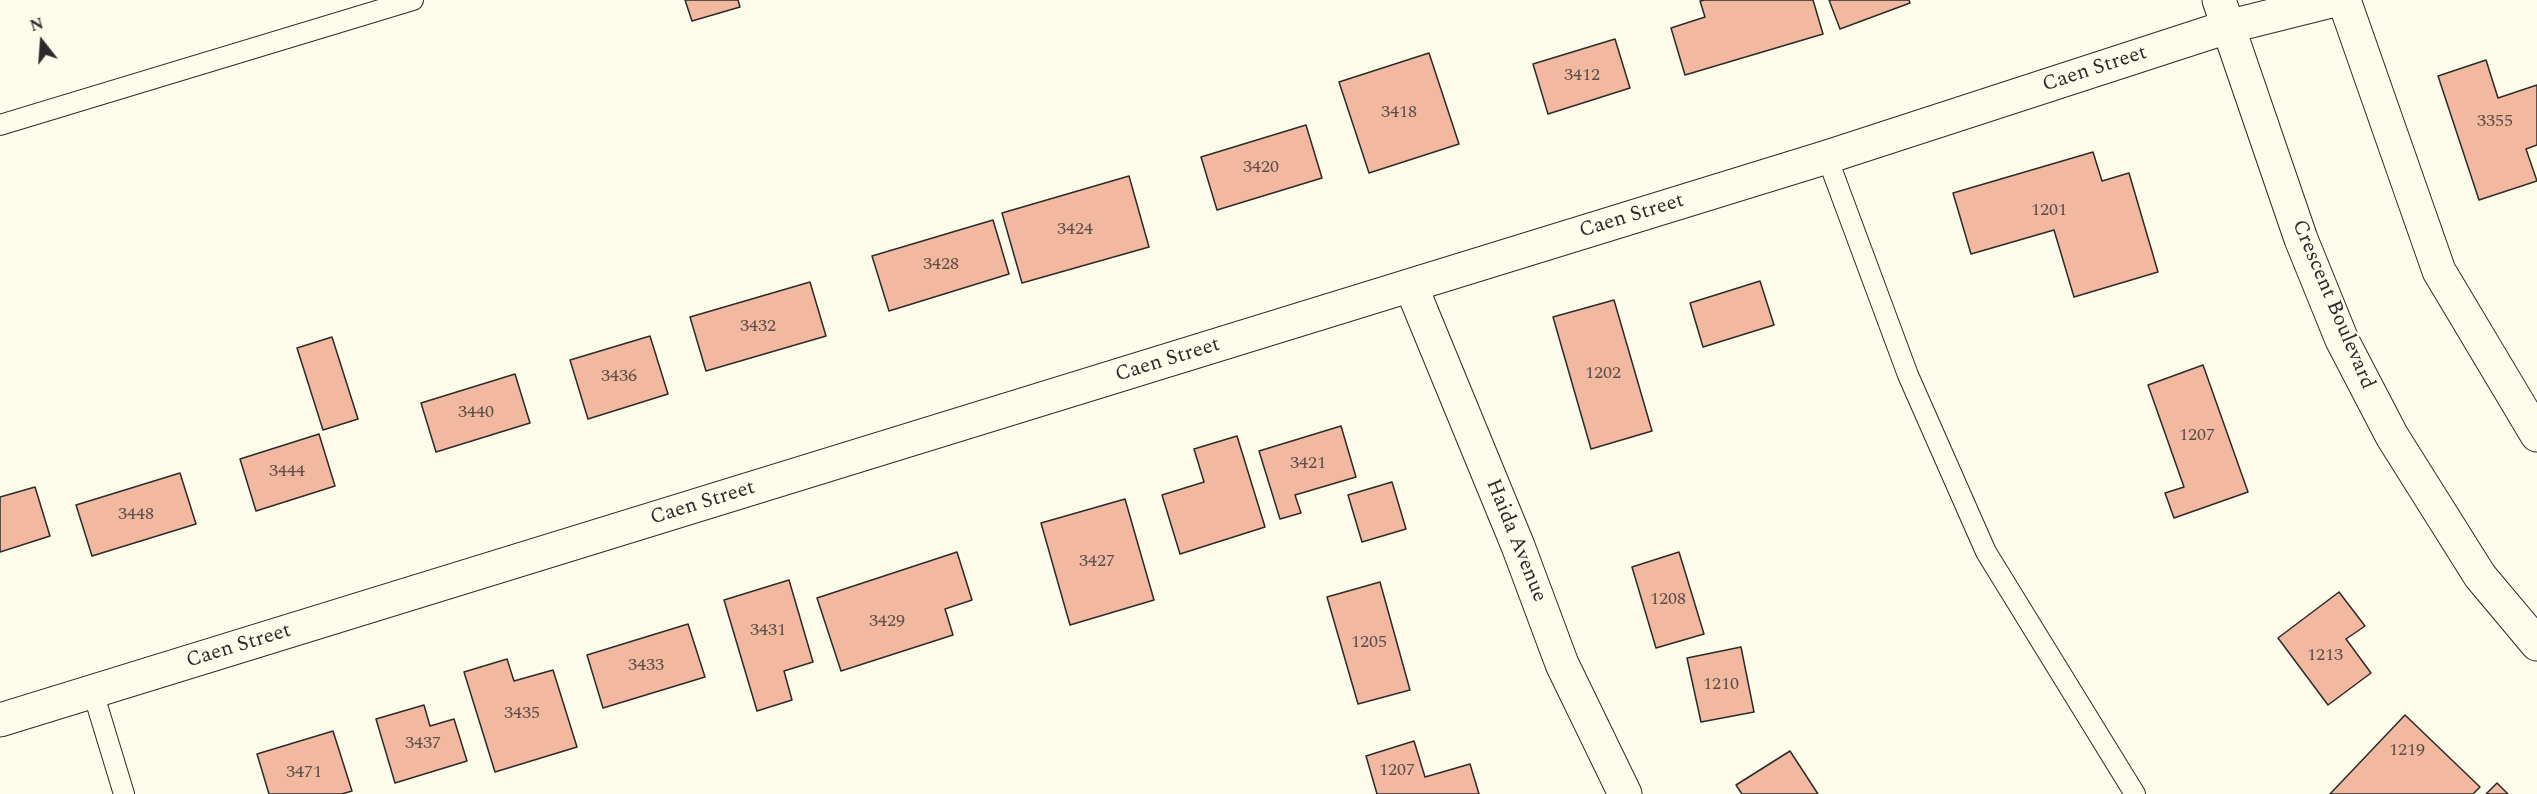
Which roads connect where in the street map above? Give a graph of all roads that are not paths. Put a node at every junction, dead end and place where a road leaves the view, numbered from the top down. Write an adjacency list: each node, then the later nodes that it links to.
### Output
1 (413, 0): 5 (lane)
2 (2335, 0): 4 (street, Caen Street)
3 (2344, 0): 8 (street)
4 (2223, 14): 6 (street, Caen Street); 9 (street, Crescent Boulevard)
5 (0, 125)
6 (1827, 157): 7 (street, Caen Street); 14 (lane)
7 (1411, 286): 10 (street, Caen Street); 13 (street, Haida Avenue)
8 (2537, 435)
9 (2537, 644)
10 (93, 692): 11 (street, Caen Street); 12 (lane)
11 (0, 720)
12 (124, 794)
13 (1625, 794)
14 (2135, 794)

